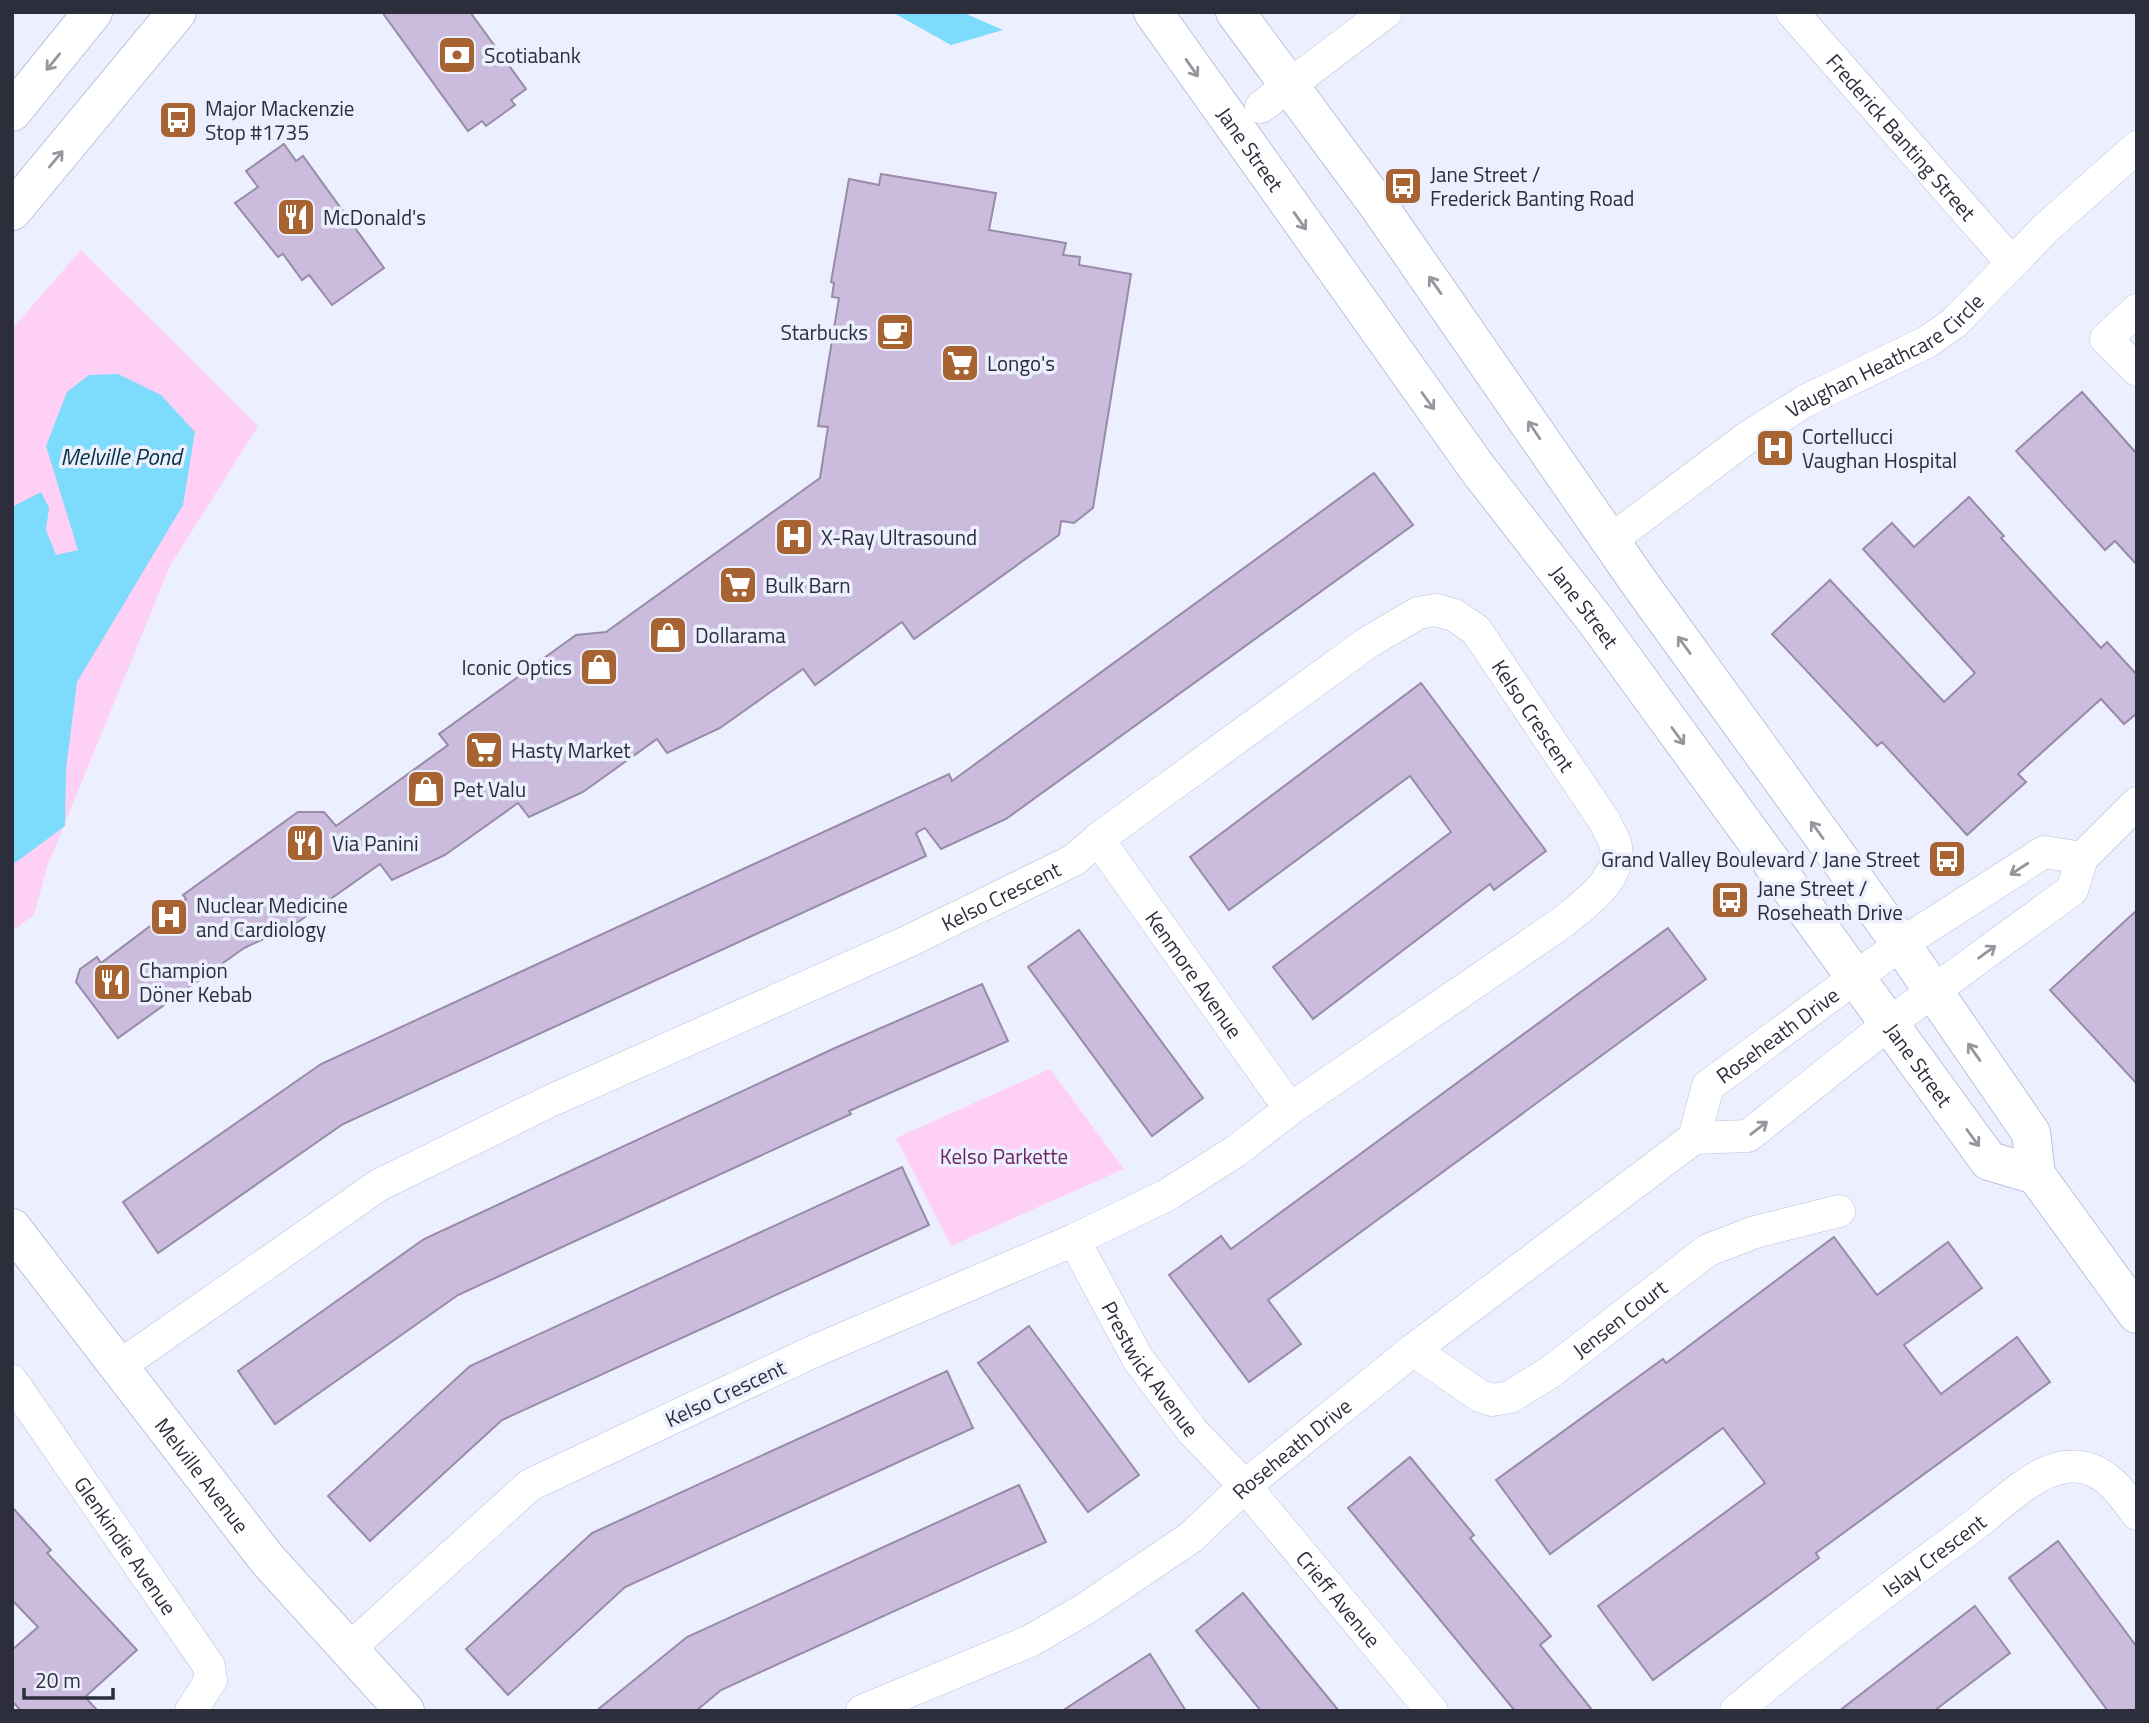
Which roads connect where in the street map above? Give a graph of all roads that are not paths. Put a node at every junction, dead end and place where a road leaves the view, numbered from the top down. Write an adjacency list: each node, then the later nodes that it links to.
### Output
1 (93, 12): 8 (main road, one-way to 8)
2 (177, 12): 10 (main road, one-way to 2)
3 (1153, 12): 19 (main road, Jane Street, one-way to 19)
4 (1235, 12): 7 (main road)
5 (1386, 12): 7 (street)
6 (1792, 12): 11 (street, Frederick Banting Street)
7 (1275, 96): 14 (main road, one-way to 7)
8 (12, 111)
9 (2137, 147): 11 (street, Vaughan Heathcare Circle)
10 (12, 211)
11 (2012, 262): 14 (street, Vaughan Heathcare Circle)
12 (2137, 310): 13 (street)
13 (2137, 370)
14 (1611, 540): 18 (main road, one-way to 14)
15 (2137, 803): 17 (street)
16 (1098, 839): 22 (street, Kenmore Avenue); 22 (street, Kelso Crescent); 30 (street, Kelso Crescent)
17 (2082, 858): 18 (street, Roseheath Drive, one-way to 18); 20 (street, one-way to 17)
18 (1901, 944): 19 (street, Roseheath Drive); 20 (main road)
19 (1858, 977): 21 (main road, Jane Street); 23 (street, Roseheath Drive)
20 (1932, 992): 21 (street); 24 (main road, one-way to 20)
21 (1891, 1022): 23 (street, one-way to 21); 24 (main road, Jane Street, one-way to 24)
22 (1290, 1109): 27 (street, Kelso Crescent)
23 (1693, 1138): 29 (street, Roseheath Drive)
24 (2036, 1175): 28 (main road)
25 (1839, 1211): 29 (street, Jensen Court)
26 (12, 1228): 30 (main road, Melville Avenue)
27 (1074, 1240): 32 (street, Prestwick Avenue); 34 (street, Kelso Crescent)
28 (2137, 1314)
29 (1413, 1350): 32 (street, Roseheath Drive)
30 (118, 1367): 34 (main road, Melville Avenue)
31 (12, 1381): 35 (street, Glenkindie Avenue)
32 (1245, 1486): 37 (street, Roseheath Drive); 38 (street, Crieff Avenue)
33 (2137, 1514): 39 (street, Islay Crescent)
34 (350, 1648): 36 (main road, Melville Avenue)
35 (191, 1711)
36 (405, 1711)
37 (862, 1711)
38 (1432, 1711)
39 (1735, 1711)

